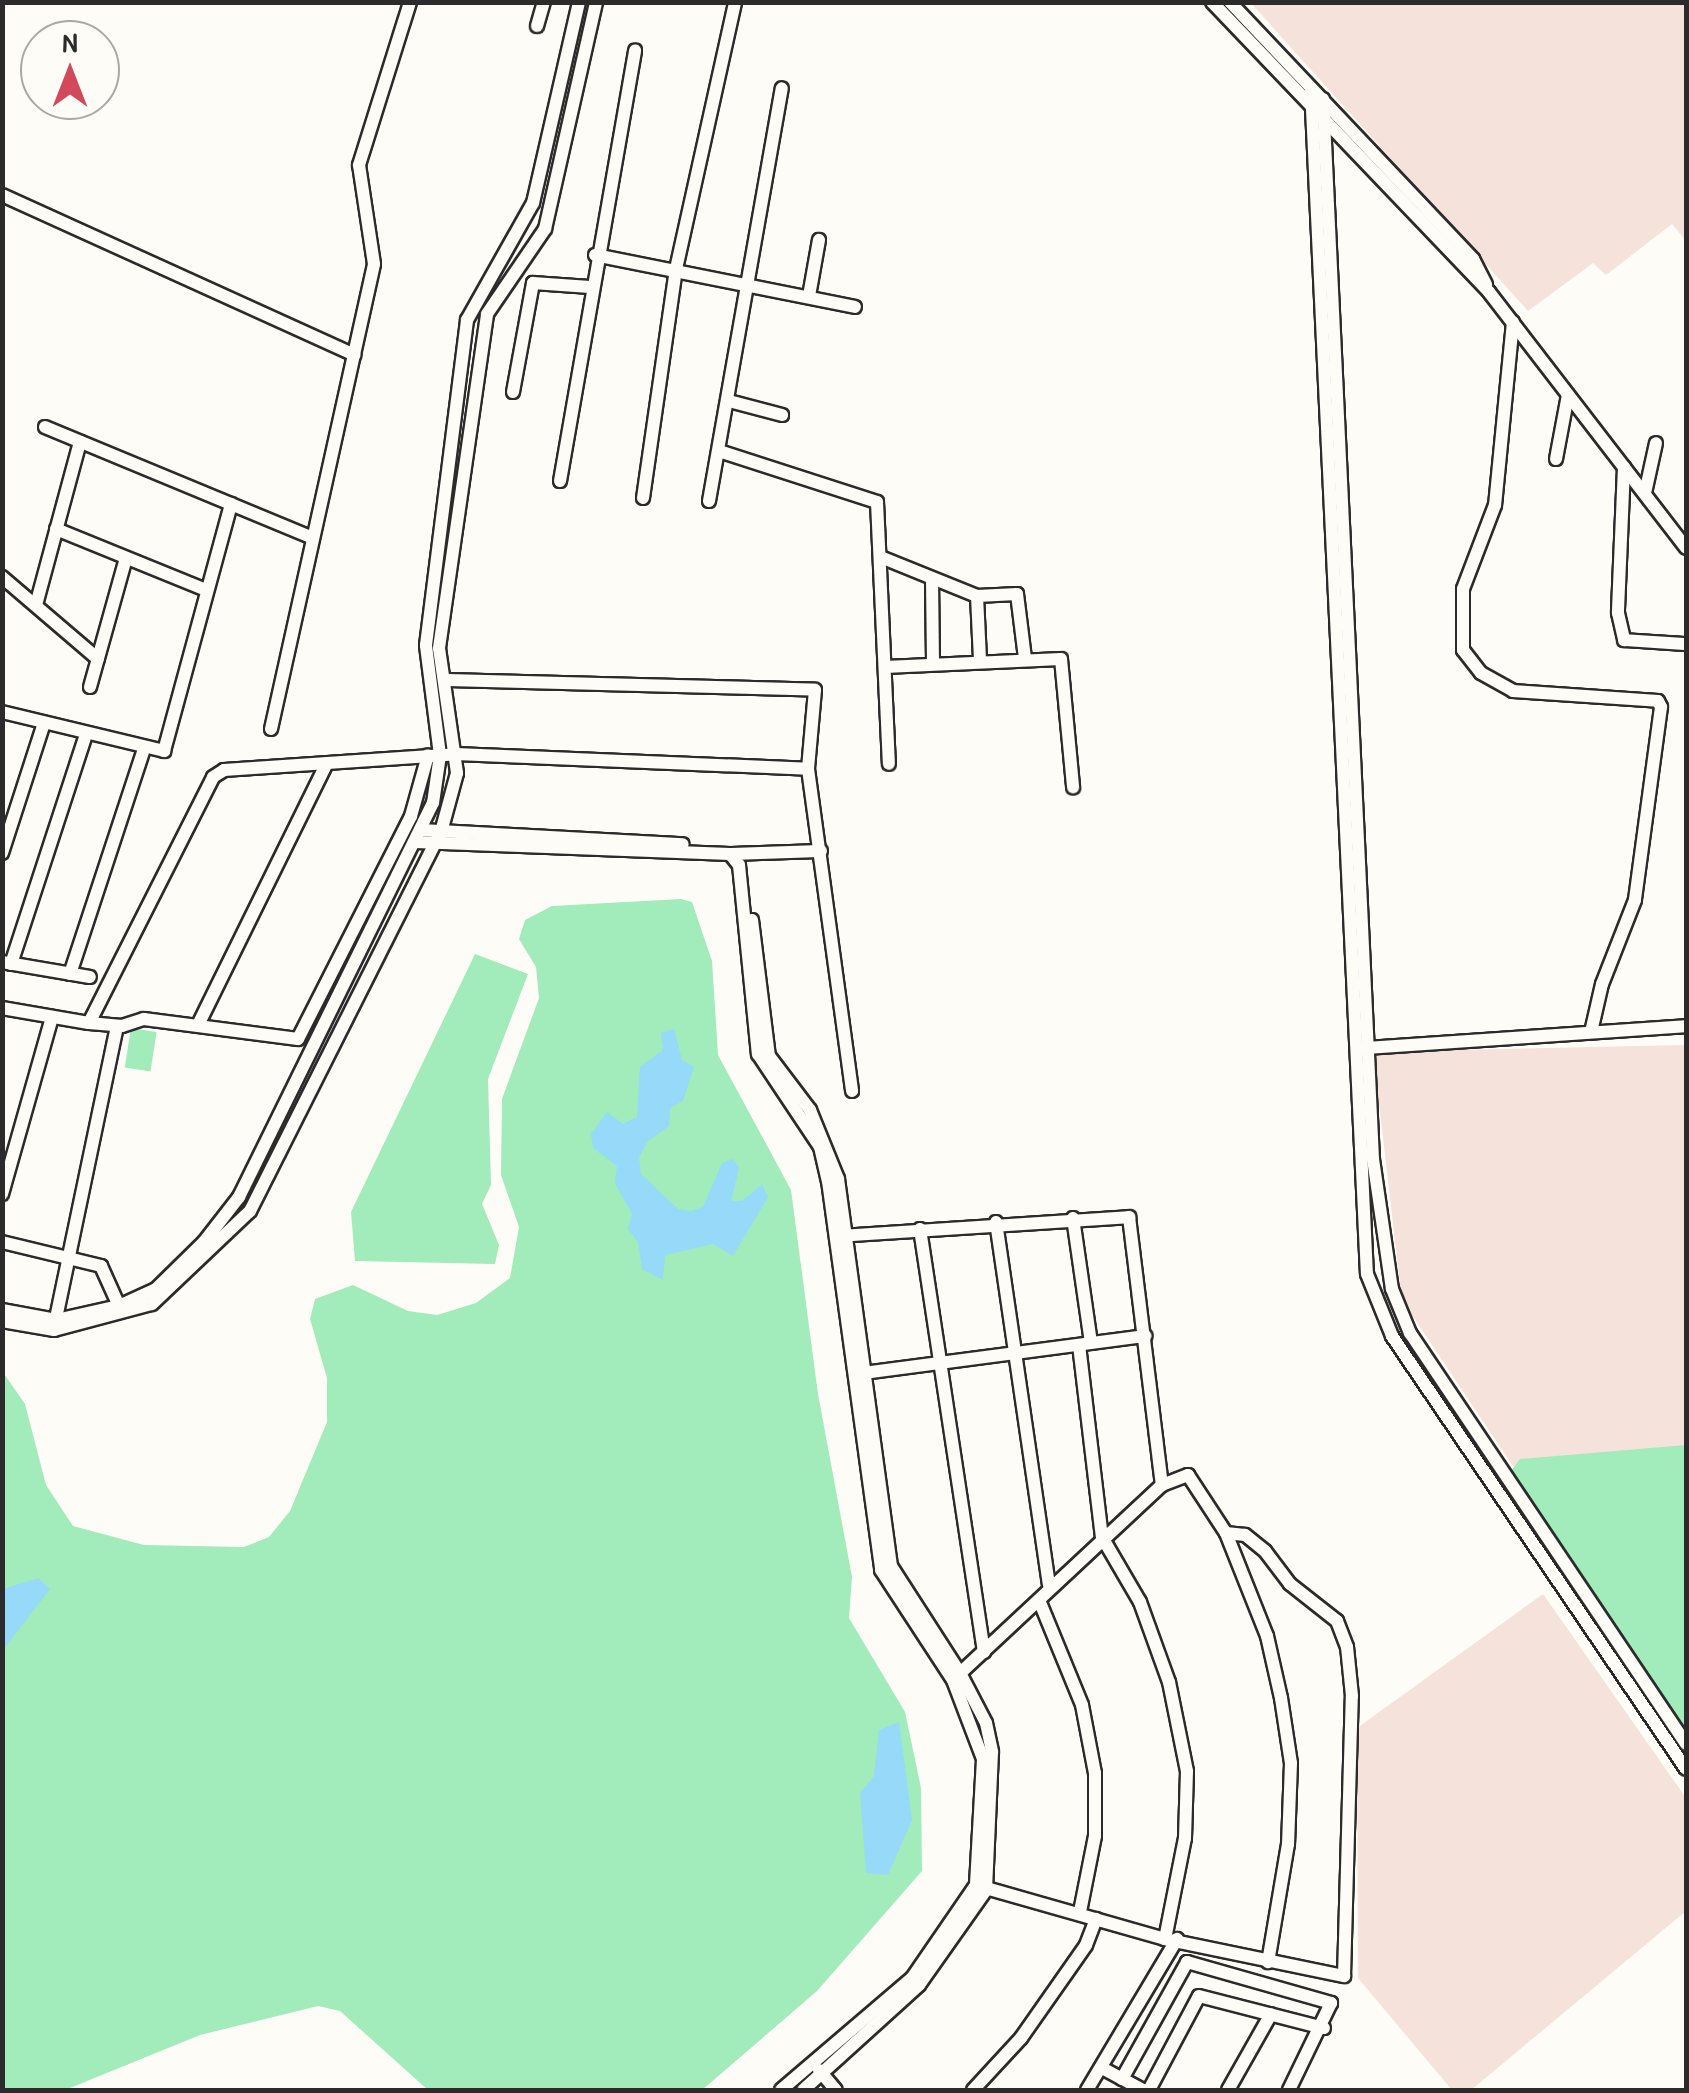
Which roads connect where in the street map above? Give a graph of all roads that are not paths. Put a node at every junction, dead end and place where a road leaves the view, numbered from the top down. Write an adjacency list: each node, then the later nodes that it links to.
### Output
1 (410, 2): 25 (street)
2 (544, 2): 8 (street)
3 (578, 2): 65 (street)
4 (596, 2): 57 (street)
5 (735, 2): 18 (street)
6 (1212, 2): 13 (street)
7 (1230, 2): 11 (street)
8 (538, 26)
9 (635, 50): 17 (street)
10 (782, 88): 19 (street)
11 (1311, 88): 12 (street); 13 (street)
12 (1322, 99): 14 (street); 21 (street)
13 (1312, 110): 14 (street); 86 (street)
14 (1324, 120): 21 (street); 85 (street)
15 (2, 196): 25 (street)
16 (819, 240): 22 (street)
17 (595, 255): 18 (street); 20 (street)
18 (676, 270): 19 (street); 38 (street)
19 (742, 285): 22 (street); 28 (street)
20 (590, 288): 26 (street); 36 (street)
21 (1489, 292): 24 (street)
22 (808, 296): 23 (street)
23 (854, 307)
24 (1513, 322): 27 (street); 84 (street)
25 (354, 355): 42 (street)
26 (514, 392)
27 (1568, 395): 34 (street); 35 (street)
28 (729, 402): 29 (street); 33 (street)
29 (782, 415)
30 (44, 427): 31 (street)
31 (80, 442): 40 (street); 41 (street)
32 (1656, 443): 37 (street)
33 (719, 451): 39 (street); 45 (street)
34 (1556, 459)
35 (1624, 467): 37 (street); 51 (street)
36 (560, 481)
37 (1645, 494): 43 (street)
38 (643, 498)
39 (709, 501)
40 (231, 504): 42 (street); 48 (street)
41 (56, 529): 44 (street); 50 (street)
42 (313, 538): 61 (street)
43 (1686, 548)
44 (126, 558): 48 (street); 53 (street)
45 (883, 558): 47 (street); 56 (street)
46 (2, 576): 50 (street)
47 (932, 579): 49 (street); 55 (street)
48 (206, 590): 63 (street)
49 (978, 596): 52 (street); 54 (street)
50 (36, 605): 53 (street)
51 (1686, 644)
52 (1024, 658): 54 (street); 69 (street)
53 (98, 659): 58 (street)
54 (980, 659): 55 (street)
55 (933, 662): 56 (street)
56 (885, 666): 67 (street)
57 (444, 680): 64 (street); 68 (street)
58 (90, 687)
59 (3, 713): 60 (street)
60 (44, 723): 62 (street); 72 (street)
61 (271, 729)
62 (86, 734): 63 (street); 75 (street)
63 (144, 748): 76 (street)
64 (456, 754): 65 (street); 68 (street); 71 (street)
65 (434, 755): 66 (street); 70 (street); 81 (street)
66 (327, 763): 80 (street); 81 (street)
67 (889, 764)
68 (808, 769): 74 (street)
69 (1073, 788)
70 (418, 836): 71 (street); 87 (street)
71 (438, 838): 73 (street); 88 (street)
72 (2, 853)
73 (737, 854): 74 (street); 94 (street)
74 (822, 855): 89 (street)
75 (7, 963): 76 (street)
76 (70, 974): 77 (street)
77 (90, 978)
78 (2, 1008): 79 (street)
79 (52, 1016): 80 (street); 90 (street)
80 (89, 1024): 82 (street)
81 (198, 1024): 82 (street)
82 (117, 1026): 96 (street)
83 (1686, 1026): 84 (street)
84 (1592, 1032): 85 (street)
85 (1369, 1046): 86 (street); 111 (street)
86 (1352, 1054): 111 (street)
87 (298, 1080): 88 (street); 97 (street)
88 (314, 1086): 100 (street)
89 (852, 1091)
90 (2, 1194)
91 (1073, 1218): 92 (street); 101 (street); 102 (street)
92 (996, 1222): 93 (street); 103 (street)
93 (920, 1229): 94 (street); 104 (street)
94 (842, 1236): 105 (street)
95 (2, 1242): 96 (street)
96 (68, 1256): 97 (street); 100 (street)
97 (119, 1306): 100 (street)
98 (2, 1310): 100 (street)
99 (2, 1320): 100 (street)
100 (54, 1325)
101 (1146, 1336): 102 (street); 106 (street)
102 (1085, 1344): 103 (street); 108 (street)
103 (1015, 1351): 104 (street); 109 (street)
104 (940, 1364): 105 (street); 112 (street)
105 (859, 1374): 113 (street)
106 (1162, 1485): 107 (street); 108 (street)
107 (1226, 1533): 120 (street); 120 (street)
108 (1102, 1538): 109 (street); 119 (street)
109 (1049, 1585): 110 (street)
110 (1039, 1600): 112 (street); 117 (street)
111 (1609, 1641): 114 (street); 115 (street)
112 (984, 1652): 113 (street)
113 (957, 1677): 116 (street)
114 (1686, 1744)
115 (1686, 1769)
116 (981, 1888): 117 (street); 124 (street)
117 (1080, 1912): 118 (street)
118 (1096, 1919): 119 (street); 129 (street)
119 (1171, 1939): 120 (street); 123 (street)
120 (1268, 1962)
121 (1271, 2014): 122 (street); 125 (street); 131 (street)
122 (1324, 2028): 125 (street); 132 (street)
123 (1102, 2068): 125 (street); 130 (street)
124 (819, 2070): 126 (street); 127 (street); 128 (street)
125 (1135, 2087)
126 (781, 2090)
127 (803, 2090)
128 (836, 2090)
129 (973, 2090)
130 (1087, 2090)
131 (1228, 2090)
132 (1289, 2090)

